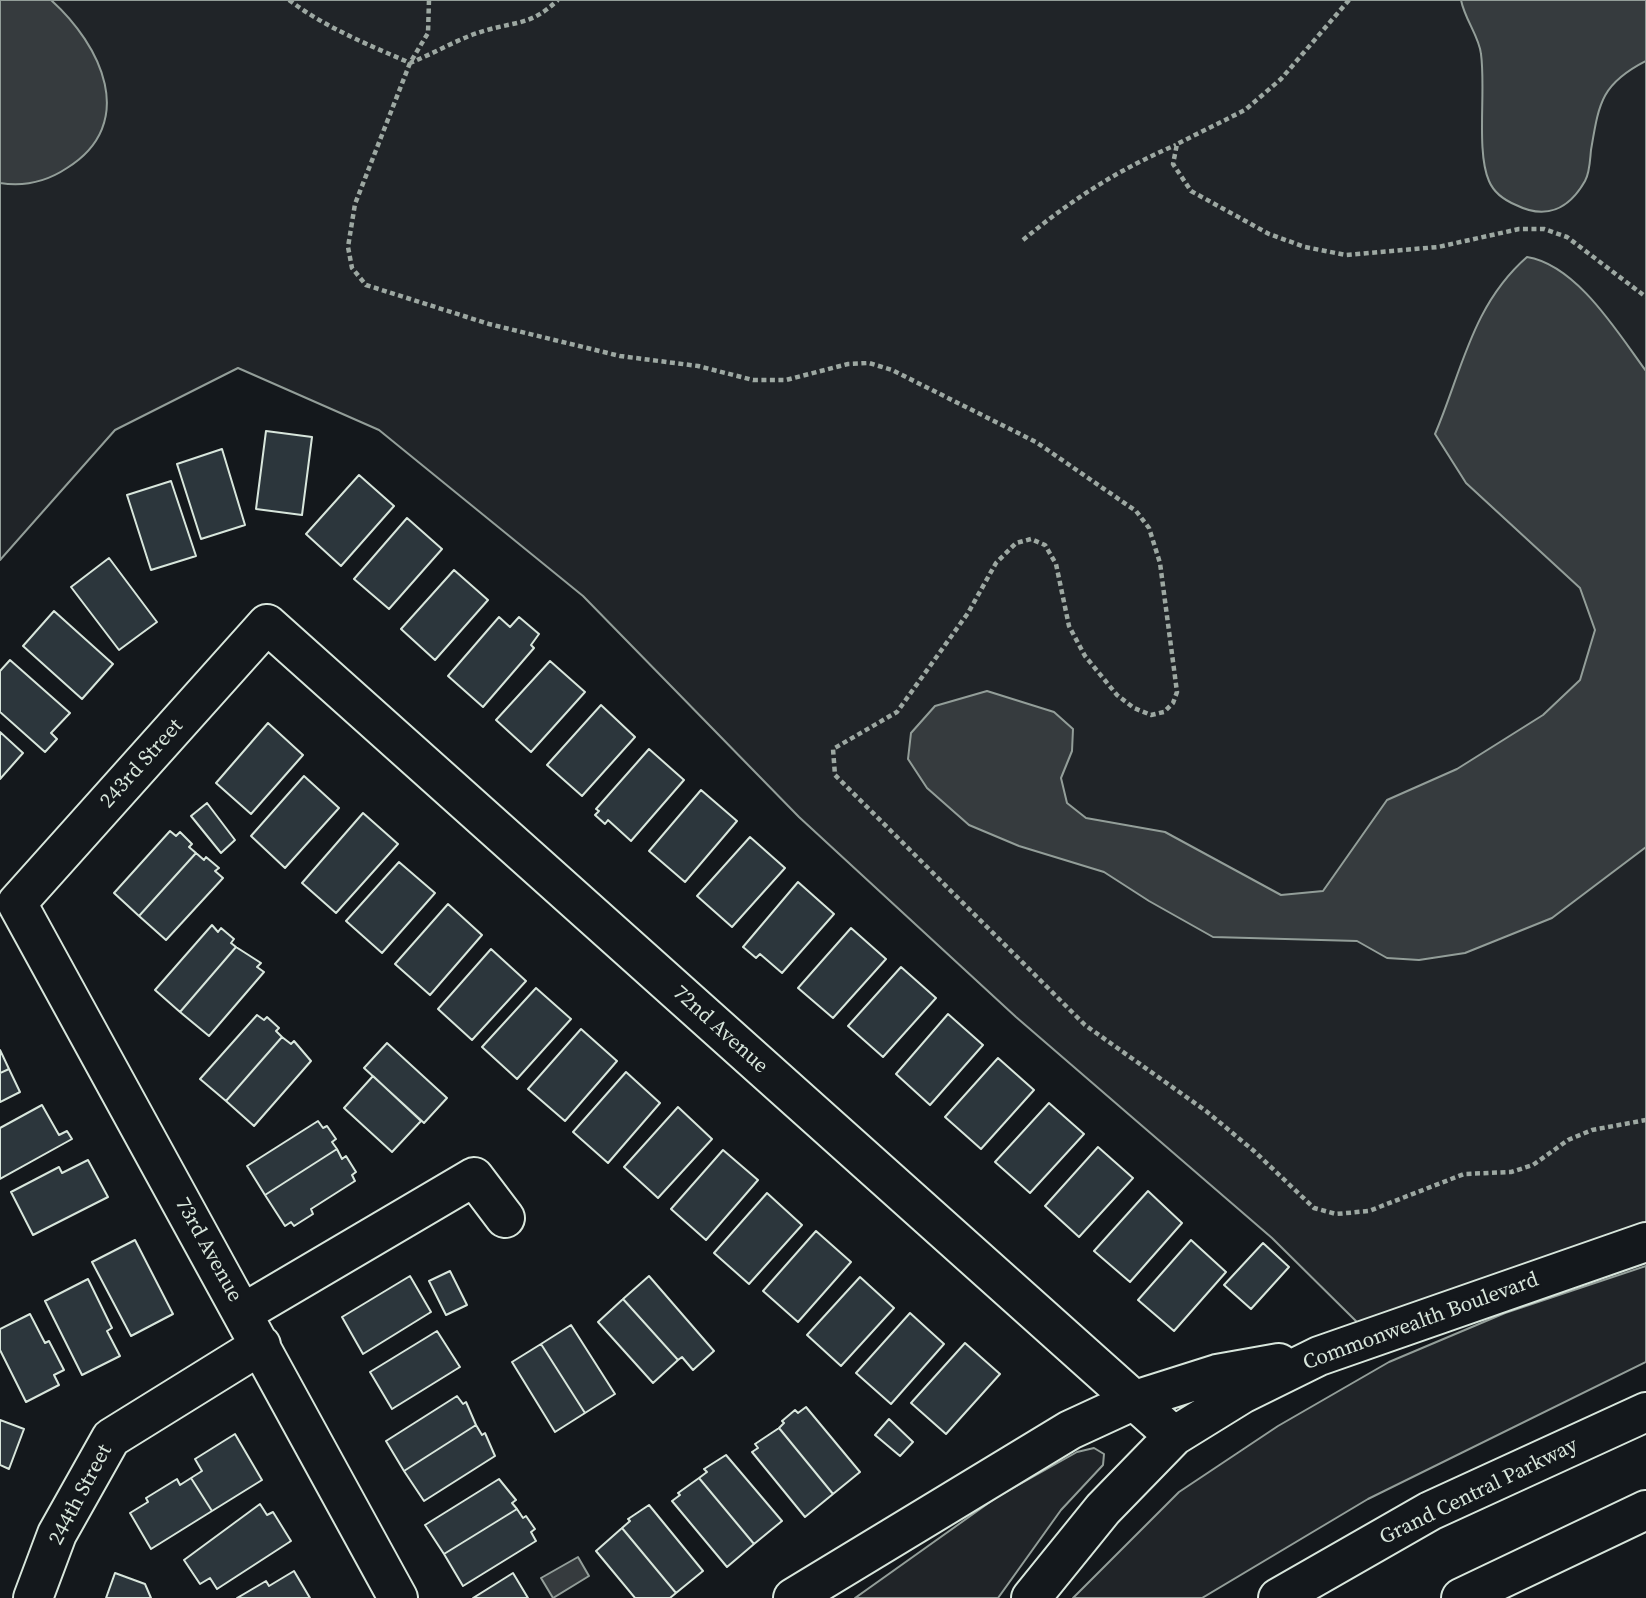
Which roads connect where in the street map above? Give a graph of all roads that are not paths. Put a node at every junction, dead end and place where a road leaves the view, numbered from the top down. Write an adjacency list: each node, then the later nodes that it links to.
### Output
1 (267, 624): 2 (main road, 243rd Street); 7 (main road, 72nd Avenue)
2 (17, 903): 5 (main road, 73rd Avenue)
3 (505, 1219): 5 (main road, 244th Street)
4 (1646, 1242): 6 (main road, Commonwealth Boulevard)
5 (252, 1329): 11 (main road, 244th Street); 12 (main road, 73rd Avenue)
6 (1319, 1356): 7 (main road); 9 (main road, Commonwealth Boulevard)
7 (1135, 1400): 9 (main road, 72nd Avenue); 13 (main road)
8 (1646, 1412): 15 (main road, Grand Central Parkway)
9 (1174, 1436): 14 (main road, Commonwealth Boulevard)
10 (1646, 1510): 16 (main road)
11 (33, 1598)
12 (398, 1598)
13 (793, 1598)
14 (1031, 1598)
15 (1278, 1598)
16 (1461, 1598)

